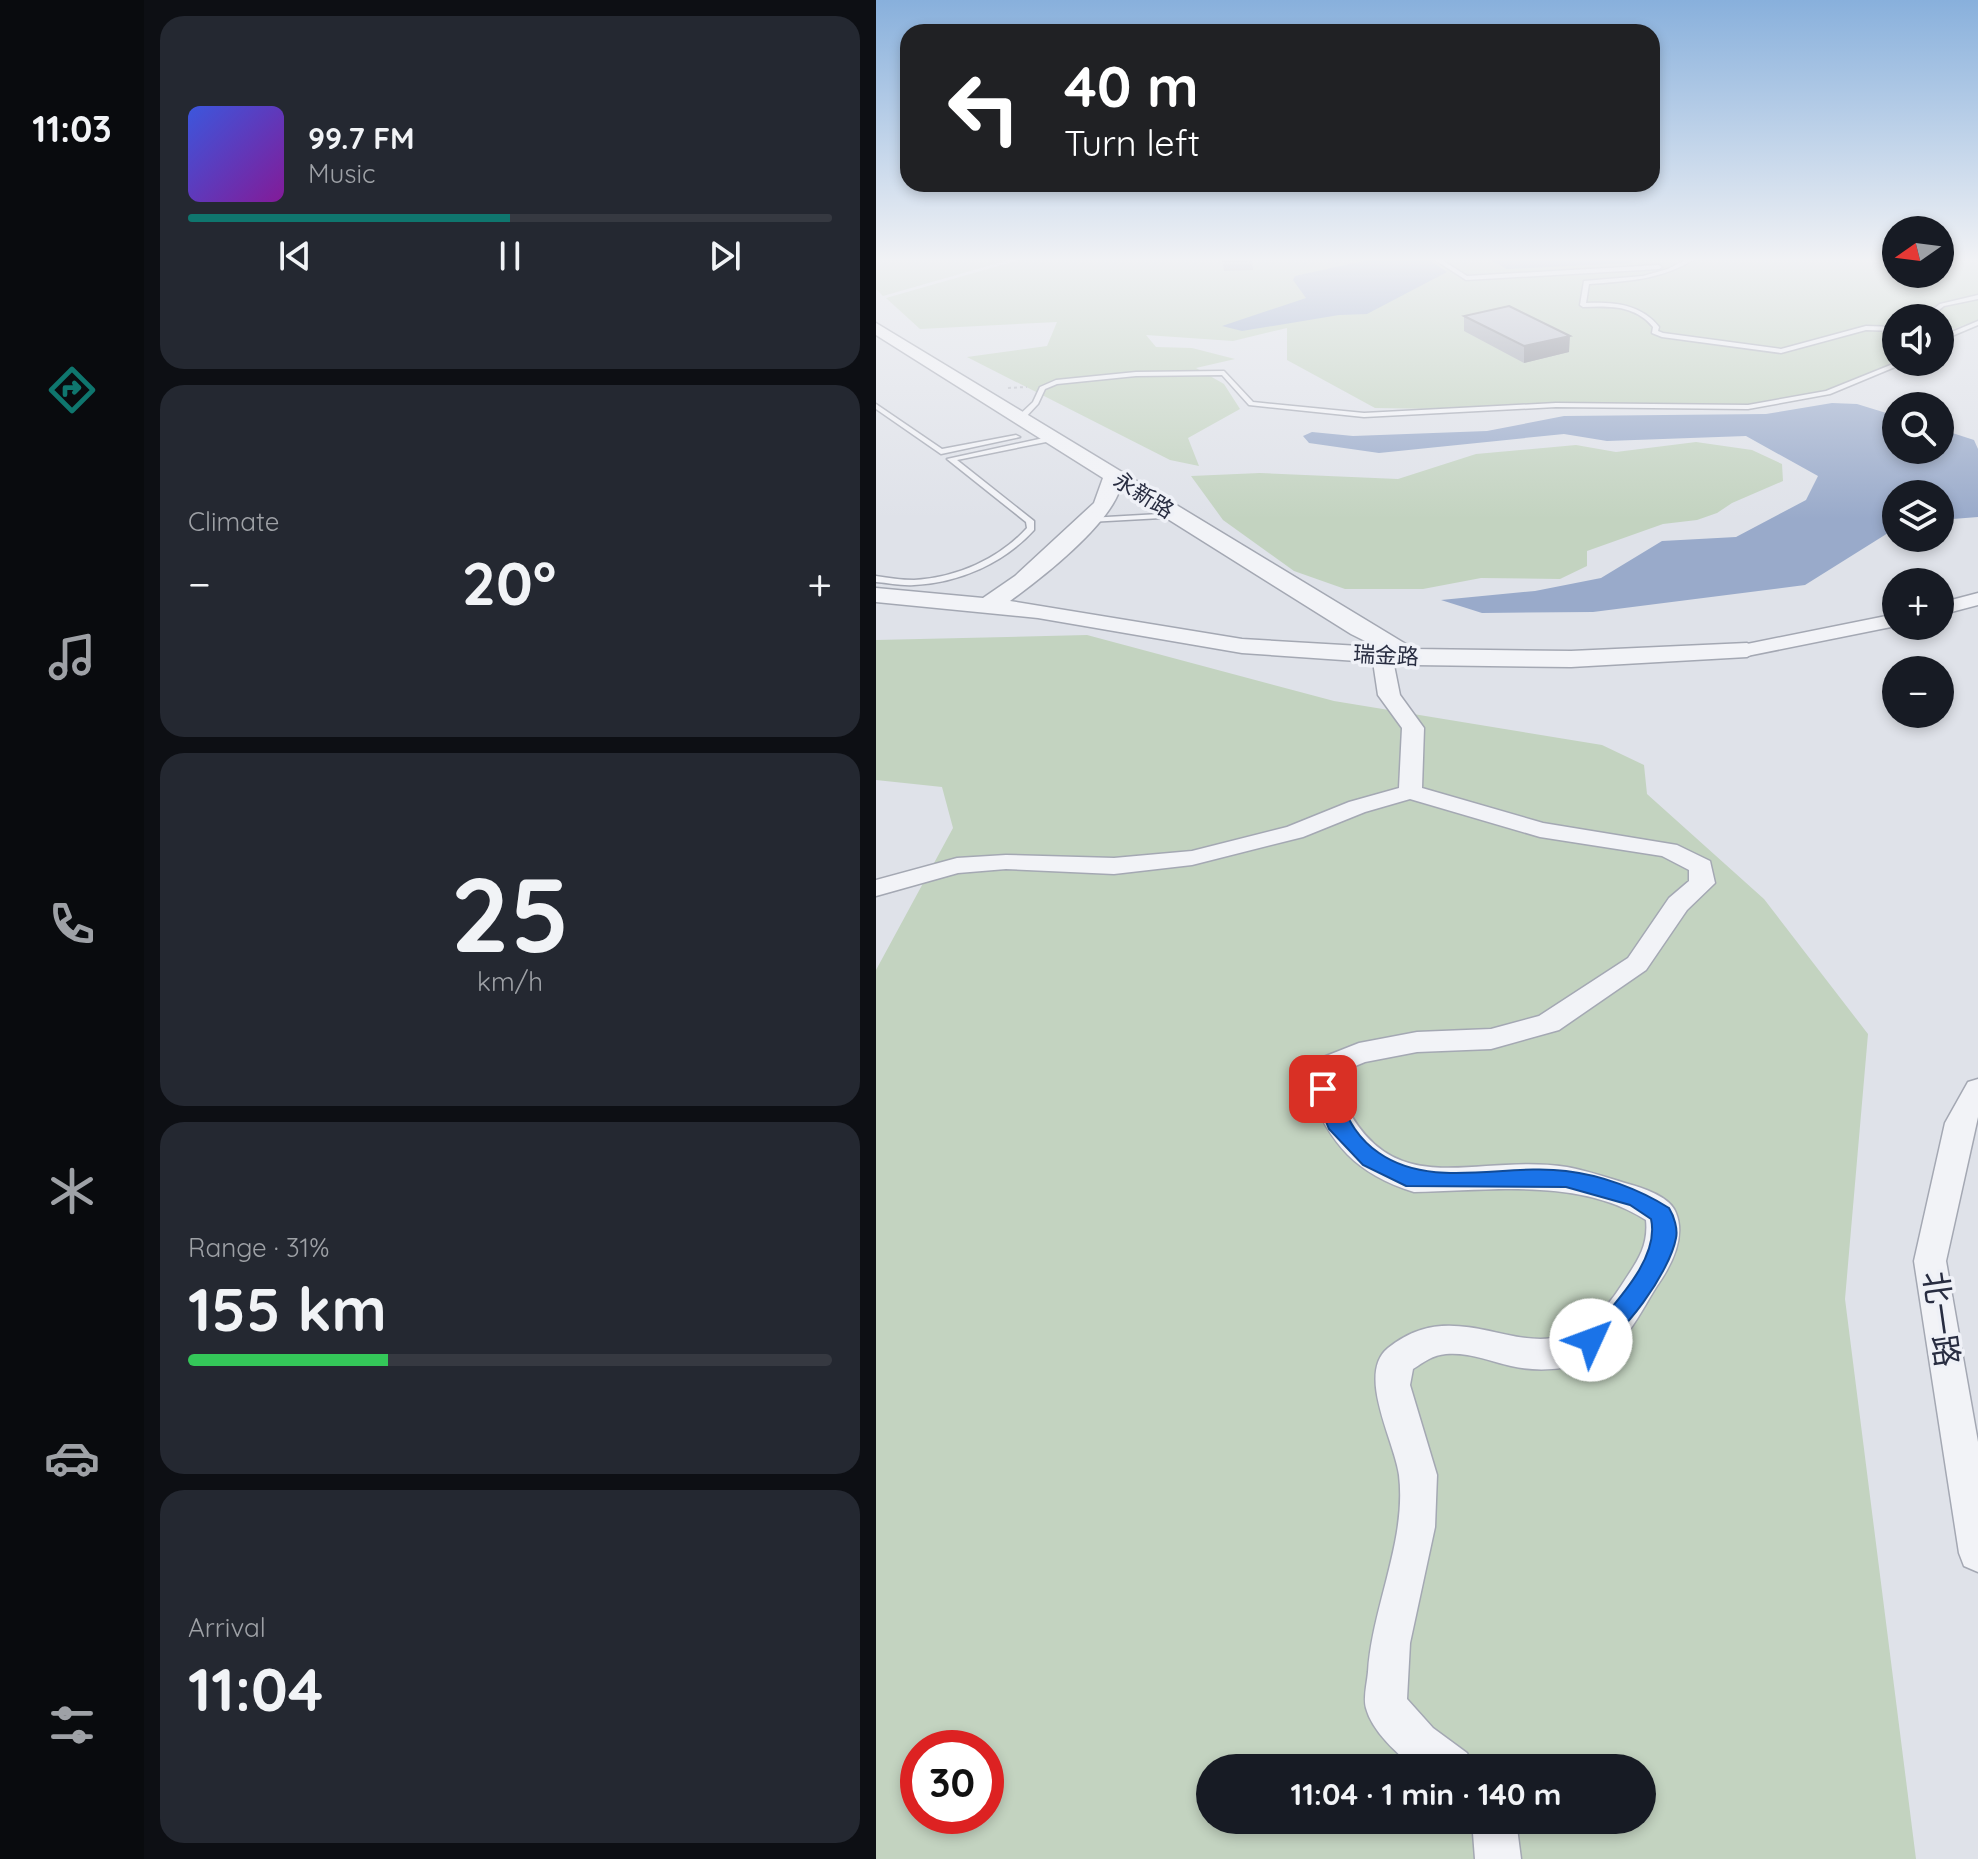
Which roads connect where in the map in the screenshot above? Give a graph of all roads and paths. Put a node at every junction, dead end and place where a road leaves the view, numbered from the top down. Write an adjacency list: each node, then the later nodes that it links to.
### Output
1 (903, 345): 6 (street, 永新路)
2 (1735, 345): 3 (lane)
3 (1804, 345)
4 (1882, 371): 6 (lane)
5 (876, 406): 8 (lane)
6 (1020, 418): 7 (street, 永新路)
7 (1048, 435): 8 (lane); 9 (lane); 10 (street, 永新路)
8 (941, 452): 9 (lane)
9 (951, 459): 13 (lane)
10 (1114, 476): 11 (street, 永新路); 12 (street)
11 (1177, 515): 12 (lane); 21 (street, 永新路)
12 (1089, 520): 17 (street)
13 (876, 579)
14 (876, 595): 17 (street, 瑞金路)
15 (1978, 599): 16 (street)
16 (1954, 605)
17 (988, 606): 20 (street, 瑞金路)
18 (1882, 623): 19 (street, 瑞金路)
19 (1747, 650): 21 (street, 瑞金路)
20 (1382, 655): 21 (street, 瑞金路); 22 (street)
21 (1415, 657)
22 (1410, 792): 23 (street); 26 (street)
23 (876, 888)
24 (1978, 1090): 25 (street, 北一路)
25 (1978, 1553)
26 (1433, 1754)
27 (1495, 1834): 28 (street)
28 (1498, 1859)

